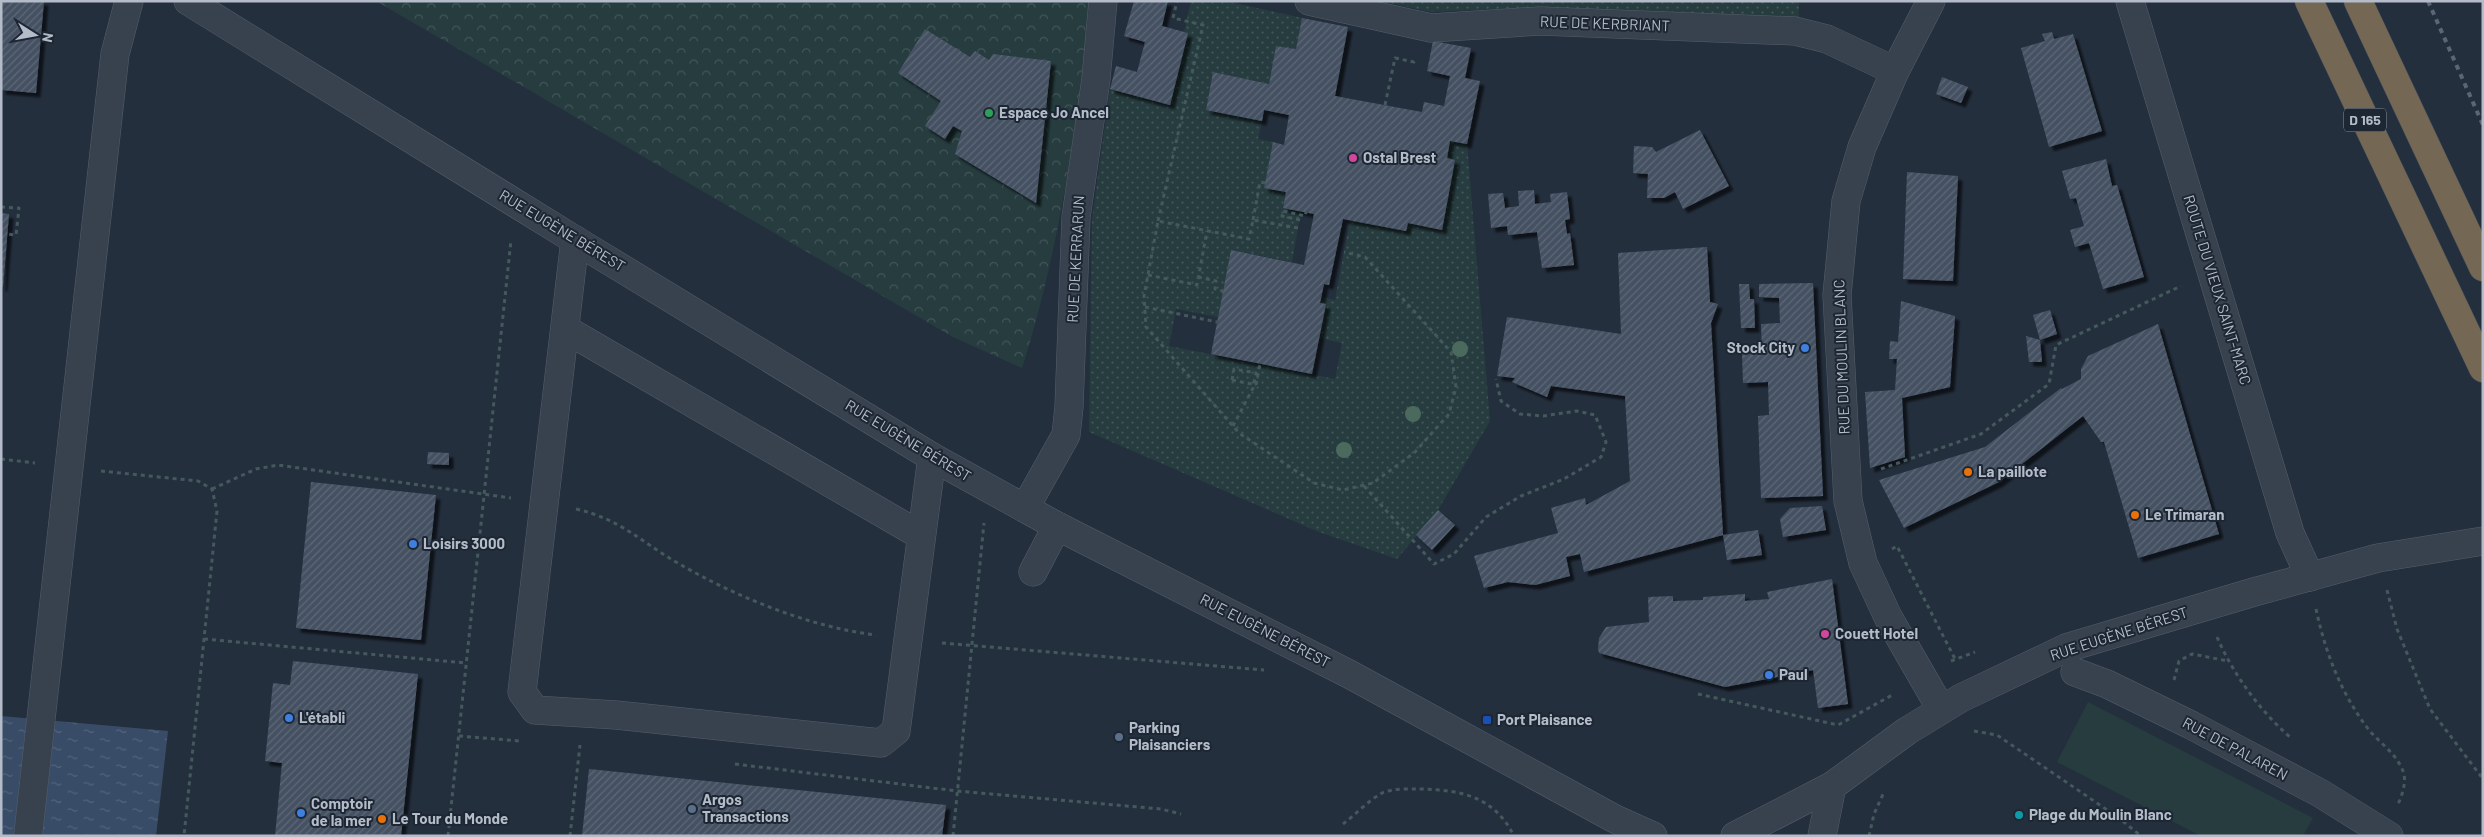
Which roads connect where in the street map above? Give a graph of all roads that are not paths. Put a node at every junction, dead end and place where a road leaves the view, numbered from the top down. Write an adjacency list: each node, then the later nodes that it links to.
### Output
1 (129, 1): 25 (street)
2 (188, 1): 10 (street, RUE EUGÈNE BÉREST)
3 (1103, 1): 15 (street, RUE DE KERRARUN)
4 (1310, 1): 9 (street, RUE DE KERBRIANT)
5 (1931, 1): 9 (street, RUE DU MOULIN BLANC)
6 (2130, 1): 20 (street, ROUTE DU VIEUX SAINT-MARC)
7 (2308, 1): 13 (highway, D 165)
8 (2358, 1): 11 (highway, D 165)
9 (1896, 71): 22 (street, RUE DU MOULIN BLANC)
10 (575, 240): 12 (street); 14 (street, RUE EUGÈNE BÉREST)
11 (2483, 267)
12 (565, 329): 17 (street); 17 (street)
13 (2483, 368)
14 (932, 456): 15 (street, RUE EUGÈNE BÉREST); 17 (street)
15 (1025, 508): 16 (street, RUE EUGÈNE BÉREST)
16 (1057, 526): 19 (street); 26 (street, RUE EUGÈNE BÉREST)
17 (920, 535)
18 (2483, 541): 20 (street, RUE EUGÈNE BÉREST)
19 (1032, 572)
20 (2310, 577): 22 (street, RUE EUGÈNE BÉREST)
21 (2075, 672): 24 (street, RUE DE PALAREN)
22 (1941, 709): 23 (street, RUE EUGÈNE BÉREST)
23 (1832, 786): 27 (street, RUE EUGÈNE BÉREST); 28 (street)
24 (2387, 834)
25 (28, 836)
26 (1653, 836)
27 (1736, 836)
28 (1822, 836)

